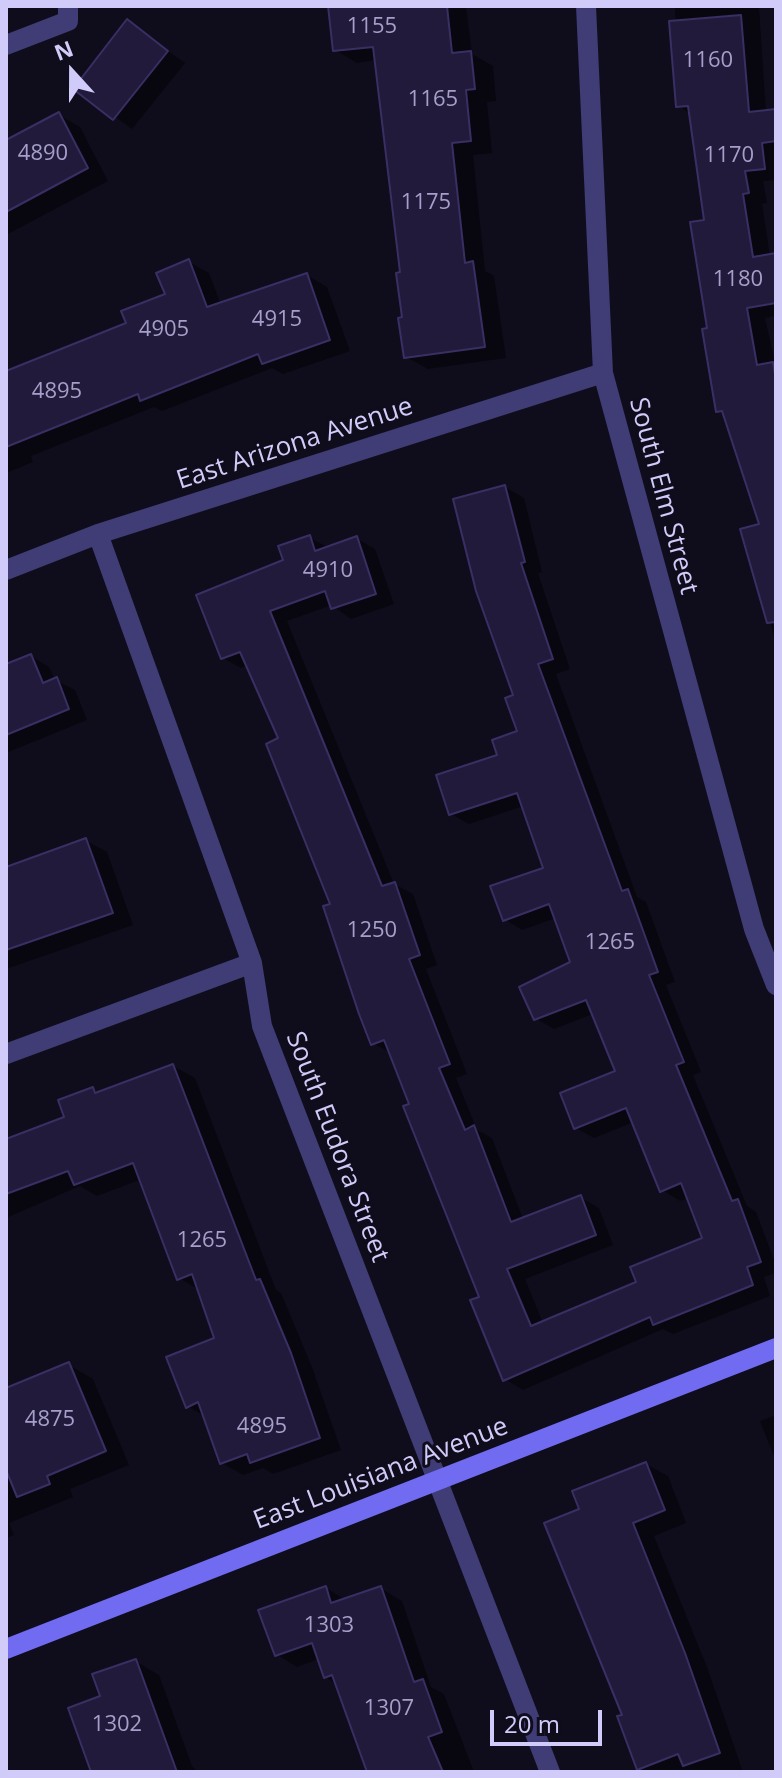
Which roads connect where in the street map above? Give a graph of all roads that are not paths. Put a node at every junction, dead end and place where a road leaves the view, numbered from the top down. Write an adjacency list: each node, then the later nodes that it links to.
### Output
1 (68, 6): 3 (street)
2 (586, 6): 4 (street, South Elm Street)
3 (6, 45)
4 (603, 373): 5 (street, East Arizona Avenue); 8 (street, South Elm Street)
5 (98, 534): 6 (street, East Arizona Avenue); 7 (street, South Eudora Street)
6 (6, 570)
7 (252, 963): 9 (street); 11 (street, South Eudora Street)
8 (776, 985)
9 (6, 1054)
10 (776, 1348): 11 (street, East Louisiana Avenue)
11 (438, 1480): 12 (street, East Louisiana Avenue); 13 (street, South Eudora Street)
12 (6, 1649)
13 (550, 1772)

